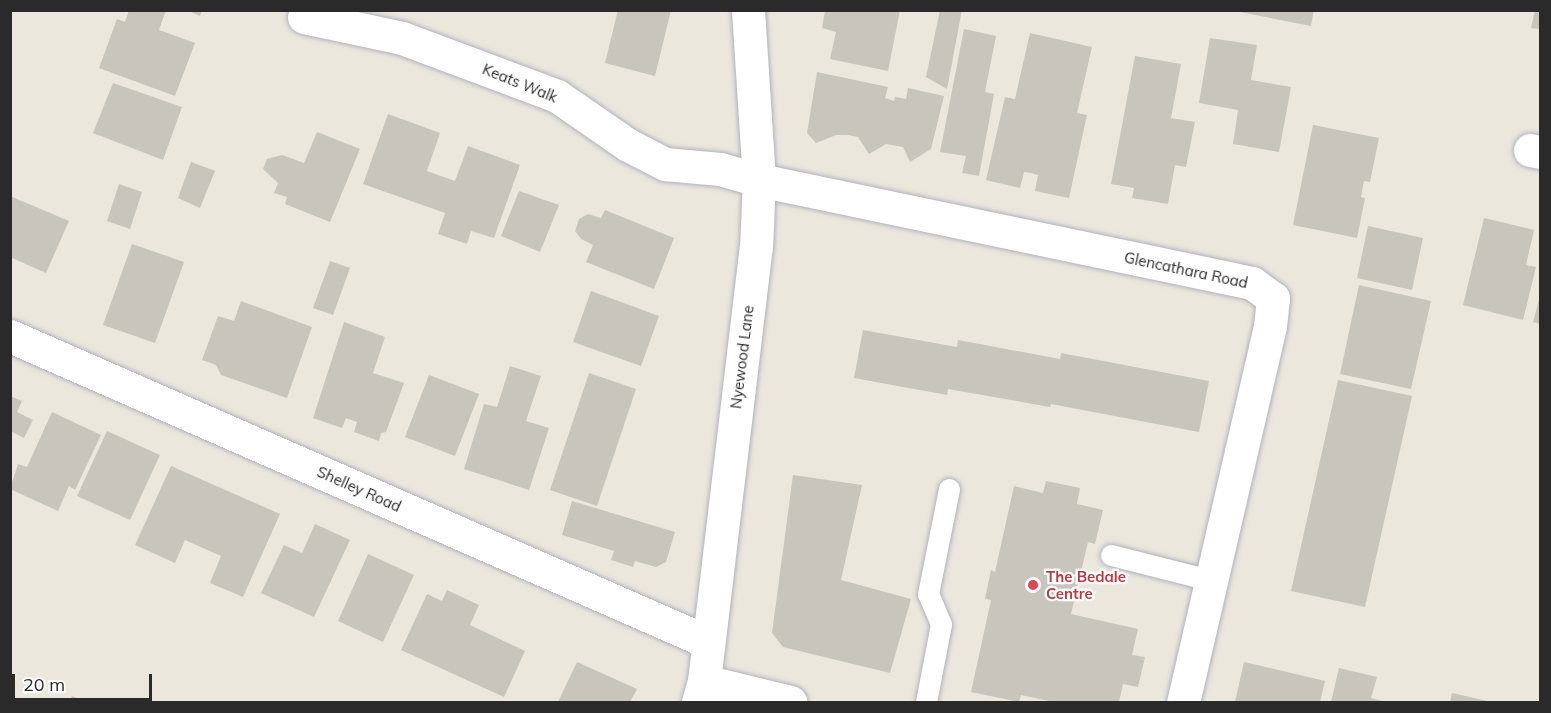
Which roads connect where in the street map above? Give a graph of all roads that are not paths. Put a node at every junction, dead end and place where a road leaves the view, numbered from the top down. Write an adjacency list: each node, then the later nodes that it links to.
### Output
1 (748, 10): 3 (street, Nyewood Lane)
2 (304, 17): 3 (street, Keats Walk)
3 (759, 180): 7 (street, Glencathara Road); 8 (street, Nyewood Lane)
4 (10, 336): 8 (street, Shelley Road)
5 (949, 489): 11 (lane)
6 (1111, 555): 7 (lane)
7 (1210, 580): 12 (street, Glencathara Road)
8 (708, 642): 9 (street, Nyewood Lane)
9 (701, 692): 10 (street)
10 (790, 702)
11 (926, 702)
12 (1183, 702)

